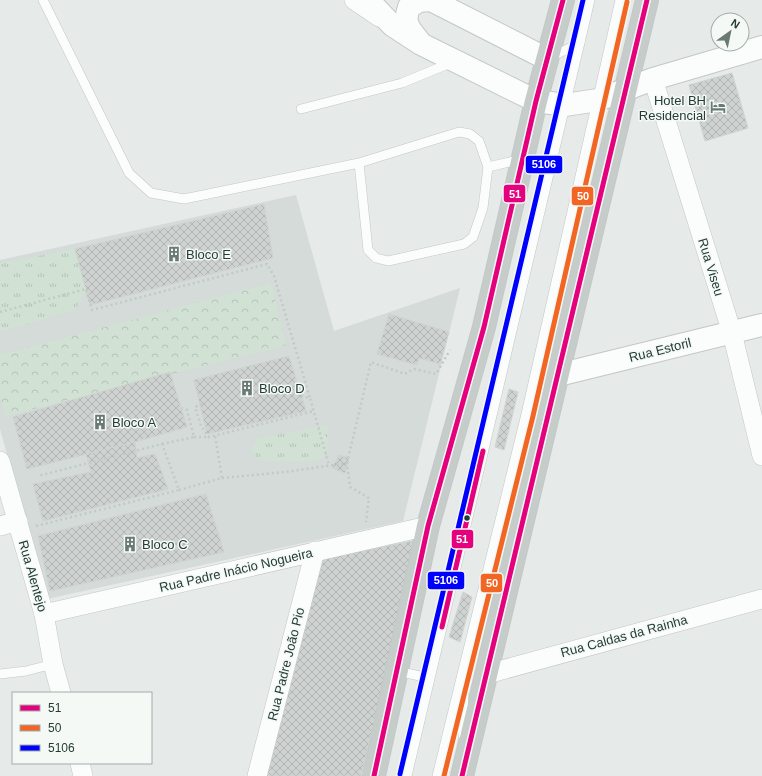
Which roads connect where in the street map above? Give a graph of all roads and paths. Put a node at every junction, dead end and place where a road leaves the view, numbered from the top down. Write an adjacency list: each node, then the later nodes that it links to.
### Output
1 (43, 0): 22 (lane)
2 (354, 0): 9 (street)
3 (368, 0): 9 (street)
4 (430, 0): 11 (street); 13 (street)
5 (563, 0): 13 (highway)
6 (590, 0): 10 (lane)
7 (620, 0): 17 (lane)
8 (647, 0): 16 (highway)
9 (392, 25): 11 (street)
10 (580, 43): 13 (lane); 19 (lane)
11 (421, 44): 14 (street)
12 (762, 47): 15 (street)
13 (547, 59): 18 (highway)
14 (455, 61): 18 (street); 20 (lane)
15 (653, 79): 16 (street); 26 (street, Rua Viseu)
16 (626, 89): 17 (street); 28 (highway)
17 (598, 100): 19 (street); 34 (lane)
18 (536, 101): 19 (street); 21 (highway)
19 (566, 105): 57 (lane)
20 (302, 109)
21 (523, 159): 23 (lane); 47 (highway)
22 (359, 163): 23 (lane); 23 (lane)
23 (488, 167)
24 (0, 312): 30 (path)
25 (762, 325): 26 (street, Rua Estoril)
26 (732, 333): 28 (street, Rua Estoril); 39 (street, Rua Viseu)
27 (450, 350): 41 (path)
28 (558, 375): 34 (lane); 56 (highway)
29 (301, 396): 30 (path)
30 (310, 398): 33 (path)
31 (202, 404): 37 (path)
32 (182, 408): 36 (path)
33 (314, 411): 37 (path); 42 (path)
34 (526, 414): 53 (lane)
35 (215, 436): 44 (path)
36 (194, 437): 37 (path); 38 (path)
37 (209, 437)
38 (162, 444): 43 (path); 45 (path)
39 (762, 456)
40 (0, 461): 46 (street, Rua Alentejo)
41 (347, 463): 42 (path); 48 (path)
42 (329, 465): 44 (path)
43 (38, 476)
44 (222, 478): 45 (path)
45 (179, 490): 46 (path)
46 (13, 526): 51 (street, Rua Alentejo)
47 (428, 526): 48 (street, Rua Padre Inácio Nogueira); 54 (highway)
48 (364, 540): 49 (street, Rua Padre Inácio Nogueira)
49 (315, 551): 51 (street, Rua Padre Inácio Nogueira); 61 (street, Rua Padre João Pio)
50 (762, 599): 56 (street, Rua Caldas da Rainha)
51 (44, 614): 52 (street, Rua Alentejo)
52 (52, 664): 55 (lane); 58 (street, Rua Alentejo)
53 (464, 664): 64 (lane); 65 (lane)
54 (397, 670): 57 (lane); 62 (highway)
55 (0, 674)
56 (487, 674): 65 (highway)
57 (429, 678): 63 (lane)
58 (61, 692)
59 (80, 764): 60 (street)
60 (83, 776)
61 (258, 776)
62 (374, 776)
63 (407, 776)
64 (437, 776)
65 (462, 776)

